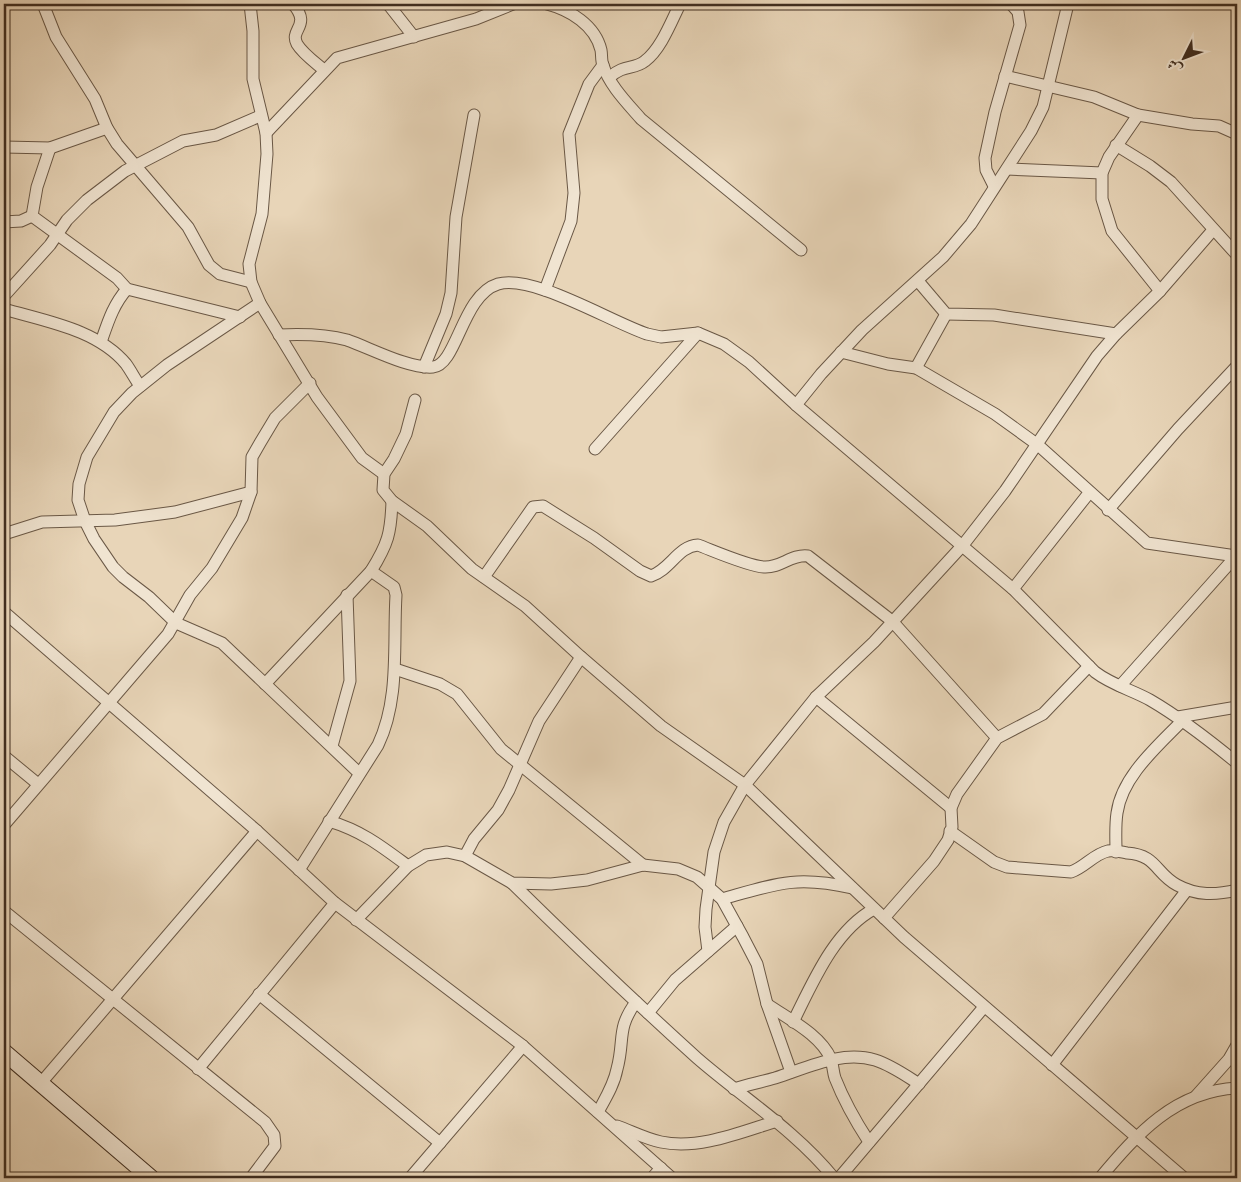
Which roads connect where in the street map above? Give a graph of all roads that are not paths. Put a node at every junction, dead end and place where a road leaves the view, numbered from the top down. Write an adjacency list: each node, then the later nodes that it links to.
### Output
1 (43, 4): 19 (street)
2 (250, 4): 18 (street)
3 (293, 4): 12 (street)
4 (388, 4): 10 (street)
5 (513, 4): 10 (street)
6 (551, 4): 11 (street)
7 (680, 4): 14 (street)
8 (1011, 4): 13 (street)
9 (1068, 4): 15 (street)
10 (414, 37): 12 (street)
11 (603, 65): 14 (street); 38 (street)
12 (324, 70): 20 (street)
13 (1005, 76): 15 (street); 28 (street)
14 (610, 77): 33 (street)
15 (1048, 86): 17 (street); 26 (street)
16 (474, 115): 51 (street)
17 (1138, 115): 21 (street); 22 (street)
18 (260, 116): 20 (street); 25 (street)
19 (107, 128): 24 (street); 25 (street)
20 (266, 133): 36 (street)
21 (1237, 134)
22 (1116, 145): 27 (street); 31 (street)
23 (4, 147): 24 (street)
24 (50, 148): 29 (street)
25 (134, 165): 32 (street); 36 (street)
26 (1007, 169): 27 (street); 28 (street)
27 (1102, 173): 39 (street)
28 (994, 186): 35 (street)
29 (32, 216): 30 (street); 32 (street)
30 (4, 222)
31 (1213, 230): 34 (street); 39 (street)
32 (58, 234): 37 (street); 40 (street)
33 (801, 250)
34 (1237, 255)
35 (918, 281): 43 (street); 49 (street)
36 (251, 282): 41 (street)
37 (127, 289): 44 (street); 48 (street)
38 (545, 290): 45 (street); 51 (street)
39 (1160, 291): 46 (street)
40 (4, 296)
41 (260, 303): 44 (street); 47 (street)
42 (4, 309): 48 (street)
43 (946, 314): 46 (street); 52 (street)
44 (240, 317): 54 (street)
45 (698, 333): 56 (street); 58 (street)
46 (1116, 334): 57 (street)
47 (279, 335): 51 (street); 53 (street)
48 (101, 342): 54 (street)
49 (841, 352): 52 (street); 56 (street)
50 (1237, 366): 63 (street)
51 (424, 367)
52 (916, 368): 57 (street)
53 (310, 384): 59 (street); 60 (street)
54 (140, 386): 64 (street)
55 (416, 400): 59 (street)
56 (796, 405): 66 (street)
57 (1038, 445): 61 (street); 66 (street)
58 (595, 449)
59 (384, 474): 62 (street)
60 (251, 492): 64 (street); 74 (street)
61 (1089, 493): 63 (street); 70 (street)
62 (392, 501): 68 (street); 69 (street)
63 (1108, 510): 67 (street)
64 (84, 521): 65 (street); 74 (street)
65 (4, 534)
66 (963, 545): 70 (street); 73 (street)
67 (1236, 556): 79 (street)
68 (371, 571): 71 (street); 77 (street)
69 (484, 577): 73 (street); 75 (street)
70 (1013, 589): 76 (street)
71 (347, 594): 78 (street); 85 (street)
72 (4, 612): 81 (street)
73 (892, 621): 80 (street); 84 (street)
74 (176, 623): 78 (street); 81 (street)
75 (580, 657): 87 (street); 91 (street)
76 (1088, 666): 79 (street); 84 (street)
77 (395, 669): 87 (street); 89 (street)
78 (265, 684): 85 (street)
79 (1120, 686): 83 (street)
80 (816, 697): 91 (street); 92 (street)
81 (108, 702): 90 (street); 95 (street)
82 (1237, 707): 83 (street)
83 (1181, 719): 88 (street); 97 (street)
84 (997, 738): 92 (street)
85 (332, 746): 89 (street)
86 (4, 756): 90 (street)
87 (520, 763): 98 (street); 99 (street)
88 (1237, 763)
89 (359, 773): 93 (street)
90 (38, 784): 94 (street)
91 (744, 785): 103 (street); 104 (street)
92 (951, 808): 96 (street)
93 (329, 821): 100 (street); 101 (street)
94 (4, 825)
95 (257, 831): 101 (street); 116 (street)
96 (950, 831): 97 (street); 111 (street)
97 (1116, 852): 105 (street)
98 (465, 856): 100 (street); 102 (street)
99 (643, 865): 102 (street); 103 (street)
100 (408, 866): 112 (street)
101 (299, 870): 108 (street)
102 (512, 883): 117 (street)
103 (708, 884): 107 (street); 114 (street)
104 (854, 889): 107 (street); 109 (street)
105 (1187, 890): 106 (street); 126 (street)
106 (1237, 890)
107 (722, 899): 113 (street)
108 (336, 903): 112 (street); 115 (street)
109 (874, 909): 111 (street); 121 (street)
110 (4, 911): 116 (street)
111 (884, 918): 119 (street)
112 (356, 920): 123 (street)
113 (737, 926): 114 (street); 118 (street)
114 (708, 951): 120 (street)
115 (259, 994): 127 (street); 139 (street)
116 (112, 1000): 127 (street); 129 (street)
117 (636, 1002): 120 (street); 134 (street)
118 (767, 1004): 121 (street); 128 (street)
119 (984, 1007): 126 (street); 130 (street)
120 (648, 1013): 132 (street)
121 (793, 1022): 125 (street)
122 (1237, 1045): 133 (street)
123 (523, 1046): 134 (street); 139 (street)
124 (4, 1052): 129 (street)
125 (831, 1059): 128 (street); 130 (street); 138 (street)
126 (1052, 1065): 137 (street)
127 (198, 1069): 143 (street)
128 (791, 1072): 132 (street)
129 (40, 1084): 142 (street)
130 (919, 1084): 138 (street)
131 (1237, 1088): 133 (street)
132 (734, 1089): 135 (street)
133 (1196, 1096): 137 (street)
134 (598, 1112): 136 (street)
135 (777, 1121): 136 (street); 141 (street)
136 (610, 1123): 140 (street)
137 (1135, 1137): 148 (street); 149 (street)
138 (869, 1142): 147 (street)
139 (440, 1143): 144 (street)
140 (661, 1168): 145 (street); 146 (street)
141 (830, 1176)
142 (151, 1178)
143 (251, 1178)
144 (410, 1178)
145 (652, 1178)
146 (672, 1178)
147 (839, 1178)
148 (1100, 1178)
149 (1184, 1178)

